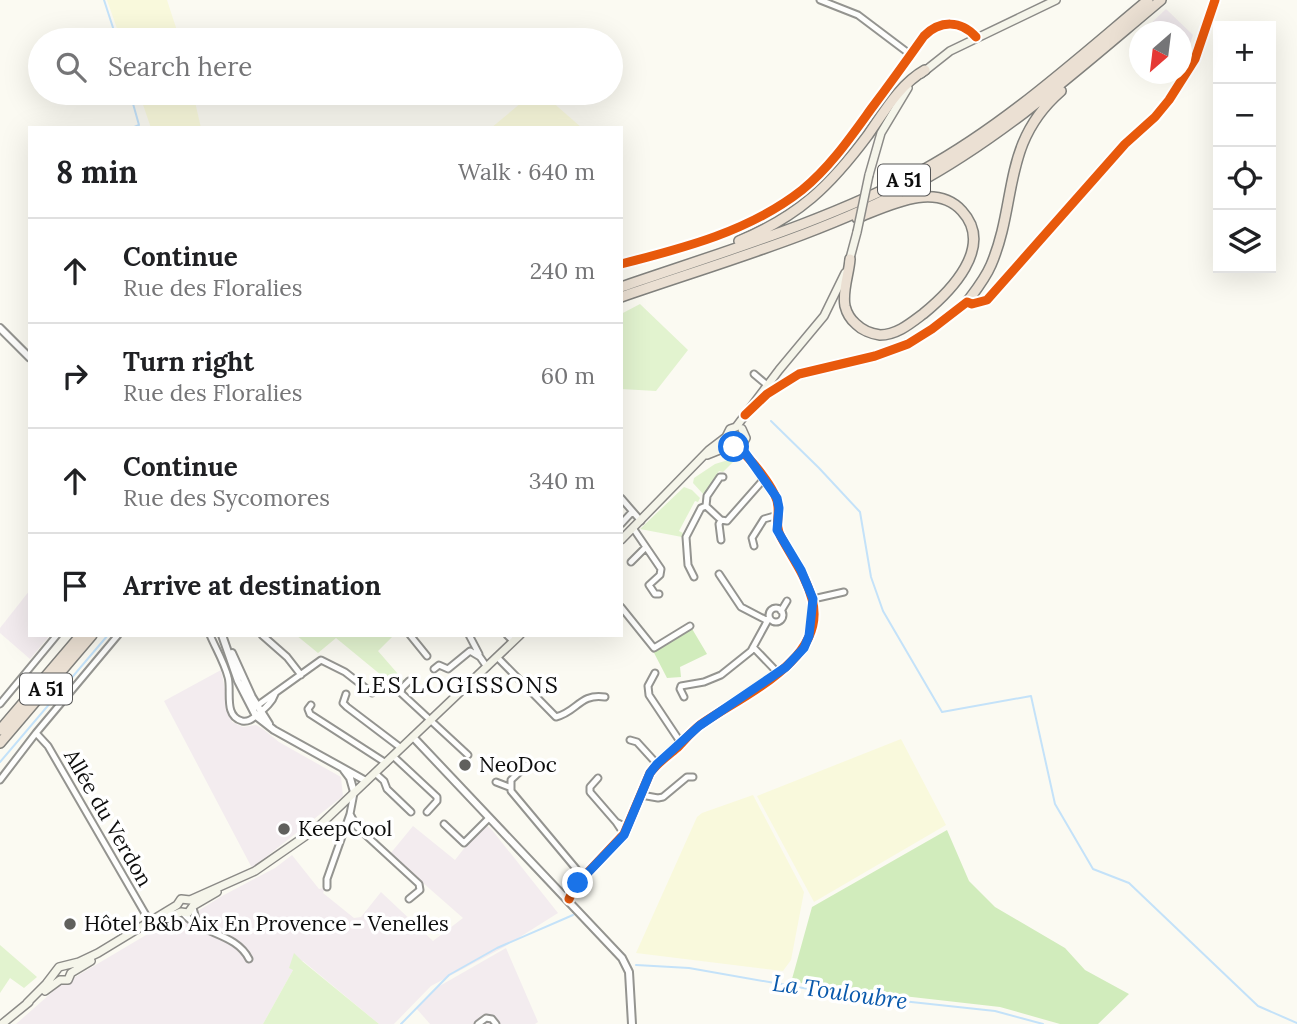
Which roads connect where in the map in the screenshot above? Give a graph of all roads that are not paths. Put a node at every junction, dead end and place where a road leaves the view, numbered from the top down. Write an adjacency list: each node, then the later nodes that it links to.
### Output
1 (820, 0): 7 (street)
2 (1056, 0): 6 (main road)
3 (1148, 0): 12 (highway, A 51)
4 (1163, 0): 9 (highway, A 51); 15 (highway)
5 (1215, 0): 15 (street)
6 (976, 37): 7 (street); 8 (main road)
7 (911, 55): 11 (street)
8 (925, 70): 10 (main road, bridge); 13 (highway)
9 (786, 240): 10 (highway); 14 (highway, A 51)
10 (850, 259): 18 (main road)
11 (623, 263)
12 (623, 284)
13 (623, 284)
14 (623, 296)
15 (967, 302): 20 (street)
16 (0, 327): 17 (street)
17 (28, 356)
18 (780, 369): 20 (street); 21 (main road)
19 (754, 374): 21 (street)
20 (799, 374): 22 (street)
21 (767, 386): 22 (main road)
22 (745, 415): 23 (main road)
23 (739, 428): 24 (main road); 25 (main road)
24 (726, 437): 26 (main road); 28 (main road)
25 (745, 441): 26 (main road); 27 (street)
26 (734, 446): 27 (street); 28 (main road)
27 (746, 454): 30 (street)
28 (703, 457): 36 (main road)
29 (723, 477): 32 (street)
30 (764, 479): 34 (street); 35 (street)
31 (623, 501): 33 (street)
32 (706, 506): 35 (street); 45 (street)
33 (632, 512): 36 (street); 37 (street)
34 (778, 514): 41 (street); 48 (street)
35 (722, 520): 40 (street)
36 (641, 521): 38 (main road)
37 (623, 522)
38 (633, 528): 39 (main road); 42 (street)
39 (623, 538)
40 (721, 541)
41 (754, 546)
42 (646, 547): 43 (street); 47 (street)
43 (631, 562)
44 (719, 574): 52 (street)
45 (694, 577)
46 (844, 592): 48 (street)
47 (659, 594)
48 (813, 599): 72 (street)
49 (787, 601): 51 (street)
50 (623, 609): 53 (street)
51 (781, 611): 52 (street); 52 (street)
52 (768, 619): 65 (street)
53 (690, 626)
54 (55, 637): 79 (street)
55 (79, 637): 83 (highway, A 51)
56 (90, 637): 87 (highway, A 51)
57 (116, 637): 84 (street)
58 (211, 637): 81 (street)
59 (224, 637): 81 (street)
60 (224, 637): 81 (street)
61 (264, 637): 73 (street)
62 (413, 637): 66 (street)
63 (470, 637): 67 (street)
64 (514, 637): 68 (main road)
65 (753, 648): 72 (street); 78 (street)
66 (428, 656)
67 (480, 657): 69 (street); 70 (street)
68 (497, 657): 69 (main road); 77 (street)
69 (486, 667): 82 (main road)
70 (434, 669)
71 (655, 673): 88 (street)
72 (778, 673): 88 (street)
73 (301, 675): 75 (street); 81 (street)
74 (409, 681): 82 (street)
75 (372, 693)
76 (346, 694): 89 (street)
77 (605, 697)
78 (684, 697)
79 (0, 704)
80 (311, 705): 92 (street)
81 (256, 711): 95 (street)
82 (430, 720): 85 (main road); 90 (street)
83 (0, 730)
84 (36, 733): 99 (street); 123 (street, Allée du Verdon)
85 (413, 737): 89 (main road); 108 (street)
86 (630, 740): 93 (street)
87 (0, 743)
88 (681, 743): 93 (street)
89 (401, 748): 91 (main road)
90 (468, 755)
91 (393, 756): 92 (main road); 105 (street)
92 (386, 762): 96 (main road)
93 (657, 764): 104 (street)
94 (527, 765): 102 (street)
95 (340, 766): 100 (street); 103 (street)
96 (375, 773): 100 (main road); 106 (street)
97 (693, 777): 104 (street)
98 (598, 778): 109 (street)
99 (0, 780)
100 (366, 781): 103 (main road)
101 (496, 782): 102 (street)
102 (509, 787): 113 (street)
103 (354, 792): 107 (street); 121 (main road)
104 (641, 795): 111 (street)
105 (427, 811)
106 (411, 812)
107 (350, 814): 117 (street); 119 (street)
108 (489, 818): 110 (street); 118 (street)
109 (616, 822): 111 (street); 112 (street)
110 (444, 824)
111 (628, 828): 112 (street)
112 (624, 835): 114 (street)
113 (578, 870): 114 (street); 115 (street)
114 (587, 874): 115 (street)
115 (582, 880): 116 (street)
116 (575, 886): 118 (street); 120 (street)
117 (327, 887)
118 (562, 893): 120 (street)
119 (409, 899)
120 (569, 899): 134 (street)
121 (192, 905): 122 (main road); 122 (main road); 124 (street)
122 (181, 910): 123 (main road); 124 (street); 128 (main road)
123 (149, 922): 126 (main road)
124 (198, 926): 125 (street)
125 (249, 958)
126 (66, 966): 127 (main road); 128 (main road)
127 (55, 972): 129 (main road); 130 (main road)
128 (71, 973): 129 (main road)
129 (60, 980): 130 (main road)
130 (27, 1003): 131 (main road)
131 (2, 1024)
132 (478, 1024): 133 (street)
133 (496, 1024)
134 (632, 1024)

